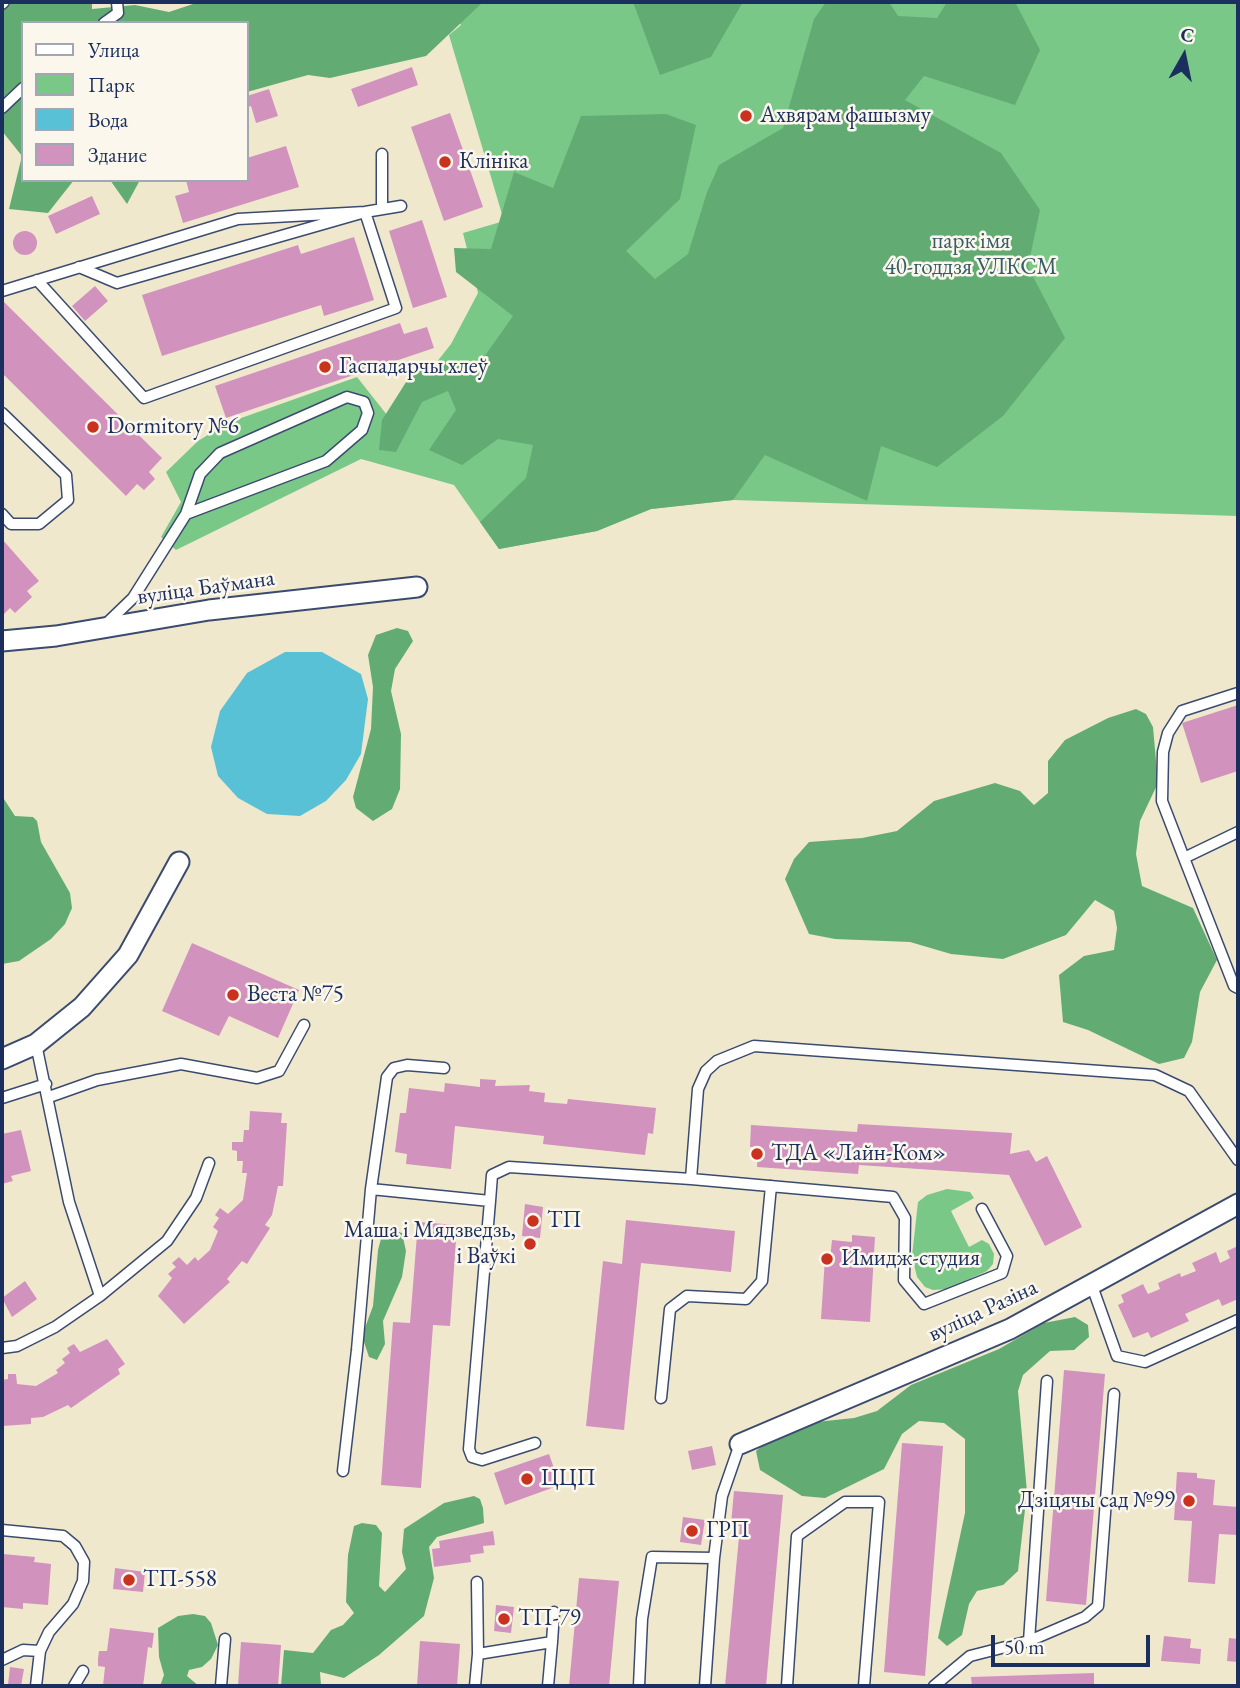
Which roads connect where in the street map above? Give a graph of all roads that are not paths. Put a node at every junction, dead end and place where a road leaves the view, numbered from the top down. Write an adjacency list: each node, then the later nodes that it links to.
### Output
1 (117, 2): 2 (lane)
2 (107, 21)
3 (21, 90): 4 (lane)
4 (2, 108)
5 (382, 154): 7 (lane)
6 (401, 206): 7 (lane)
7 (382, 209): 8 (lane)
8 (365, 212): 9 (lane); 9 (lane); 10 (lane)
9 (79, 267): 10 (lane)
10 (37, 280): 11 (lane)
11 (2, 291)
12 (2, 412): 13 (lane)
13 (2, 514)
14 (186, 514): 14 (lane); 16 (lane)
15 (417, 587): 16 (street, вуліца Баўмана)
16 (100, 629): 17 (street, вуліца Баўмана)
17 (2, 641)
18 (1238, 693): 20 (lane)
19 (1238, 832): 20 (lane)
20 (1184, 858): 22 (lane)
21 (179, 862): 24 (street)
22 (1238, 988)
23 (304, 1025): 28 (lane)
24 (36, 1044): 25 (street); 27 (lane)
25 (2, 1059)
26 (444, 1068): 34 (lane)
27 (46, 1084): 28 (lane); 29 (lane)
28 (48, 1097): 39 (lane)
29 (2, 1098)
30 (1238, 1160): 32 (lane)
31 (209, 1163): 39 (lane)
32 (691, 1179): 33 (lane); 35 (lane)
33 (771, 1186): 37 (lane); 44 (lane)
34 (371, 1189): 35 (lane); 47 (lane)
35 (490, 1201): 45 (lane)
36 (1238, 1204): 38 (street, вуліца Разіна)
37 (982, 1209)
38 (1092, 1286): 40 (lane); 46 (street, вуліца Разіна)
39 (100, 1296): 41 (lane)
40 (1238, 1320)
41 (2, 1348)
42 (1047, 1381): 53 (lane)
43 (1114, 1394): 53 (lane)
44 (661, 1398)
45 (535, 1443)
46 (740, 1444): 49 (lane)
47 (342, 1471)
48 (2, 1530): 55 (lane)
49 (714, 1558): 64 (lane); 65 (lane)
50 (477, 1582): 56 (lane)
51 (554, 1612): 54 (lane)
52 (225, 1639): 61 (lane)
53 (1029, 1641): 68 (lane)
54 (552, 1642): 56 (lane); 63 (lane)
55 (40, 1651): 57 (lane); 59 (lane)
56 (478, 1654): 62 (lane)
57 (2, 1660)
58 (83, 1671): 60 (lane)
59 (36, 1686)
60 (74, 1686)
61 (221, 1686)
62 (475, 1686)
63 (548, 1686)
64 (639, 1686)
65 (705, 1686)
66 (787, 1686): 67 (lane)
67 (864, 1686)
68 (934, 1686)

